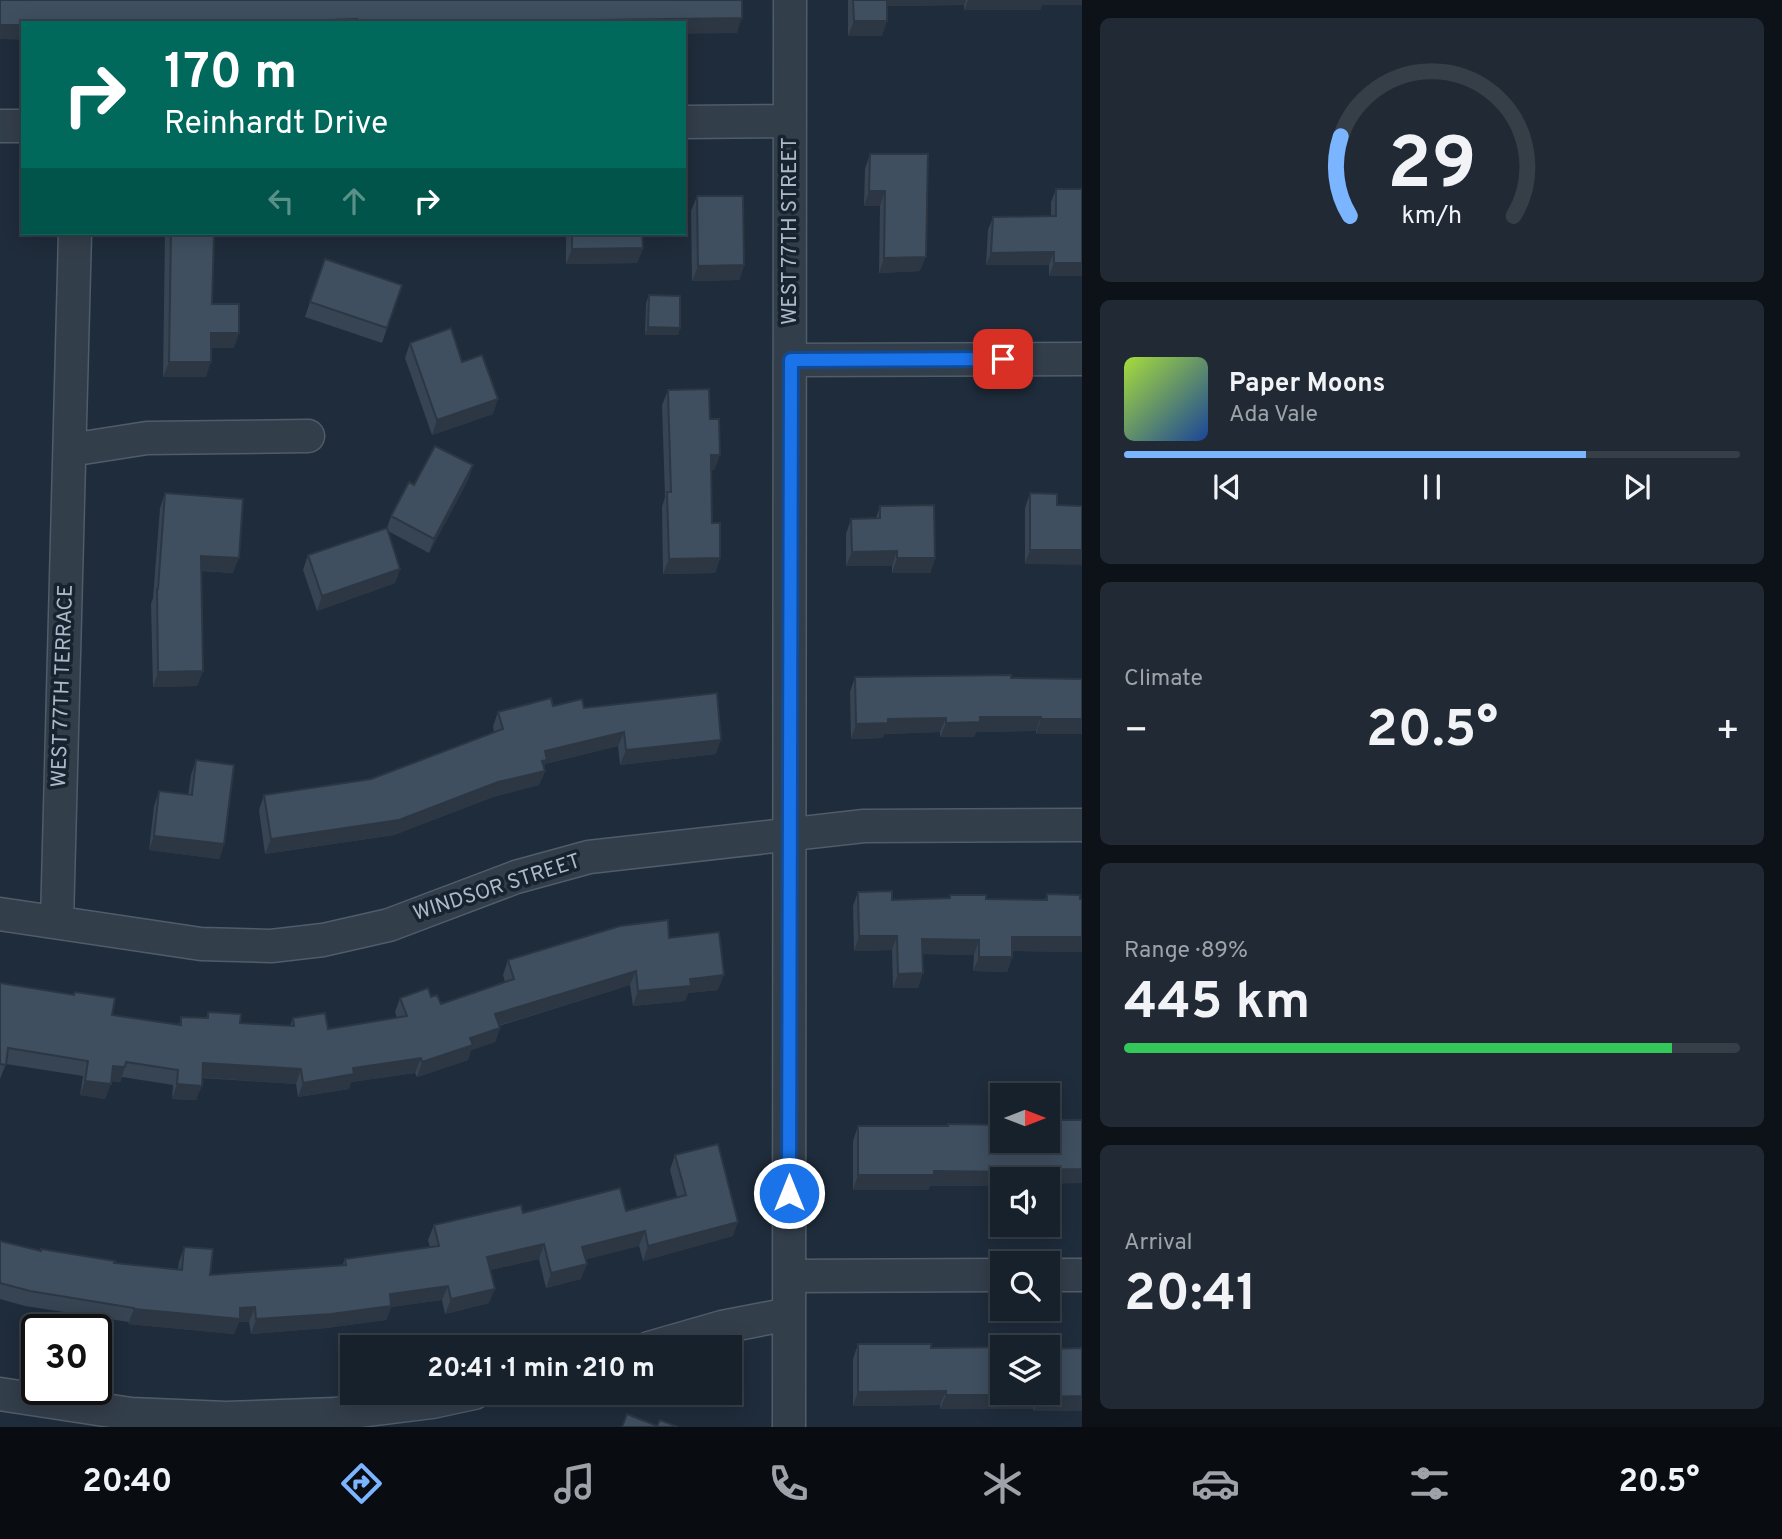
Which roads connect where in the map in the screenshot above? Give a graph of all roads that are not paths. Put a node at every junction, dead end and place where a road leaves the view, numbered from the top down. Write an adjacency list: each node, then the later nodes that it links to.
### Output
1 (790, 0): 2 (street, WEST 77TH STREET)
2 (790, 121): 3 (street); 8 (street, WEST 77TH STREET)
3 (686, 122)
4 (0, 126): 5 (street)
5 (21, 126)
6 (75, 235): 10 (street, WEST 77TH TERRACE)
7 (1082, 359): 8 (street)
8 (791, 360): 12 (street, WEST 77TH STREET)
9 (308, 436): 10 (street)
10 (70, 450): 14 (street, WEST 77TH TERRACE)
11 (1082, 825): 12 (street, WINDSOR STREET)
12 (790, 835): 14 (street, WINDSOR STREET); 18 (street, WEST 77TH STREET)
13 (0, 914): 14 (street, WINDSOR STREET)
14 (57, 922)
15 (990, 1275): 18 (street)
16 (1060, 1275): 17 (street)
17 (1082, 1275)
18 (789, 1276): 19 (street, WEST 77TH STREET)
19 (789, 1314): 20 (street); 23 (street, WEST 77TH STREET)
20 (695, 1335)
21 (0, 1394): 22 (street)
22 (408, 1405)
23 (789, 1427)

